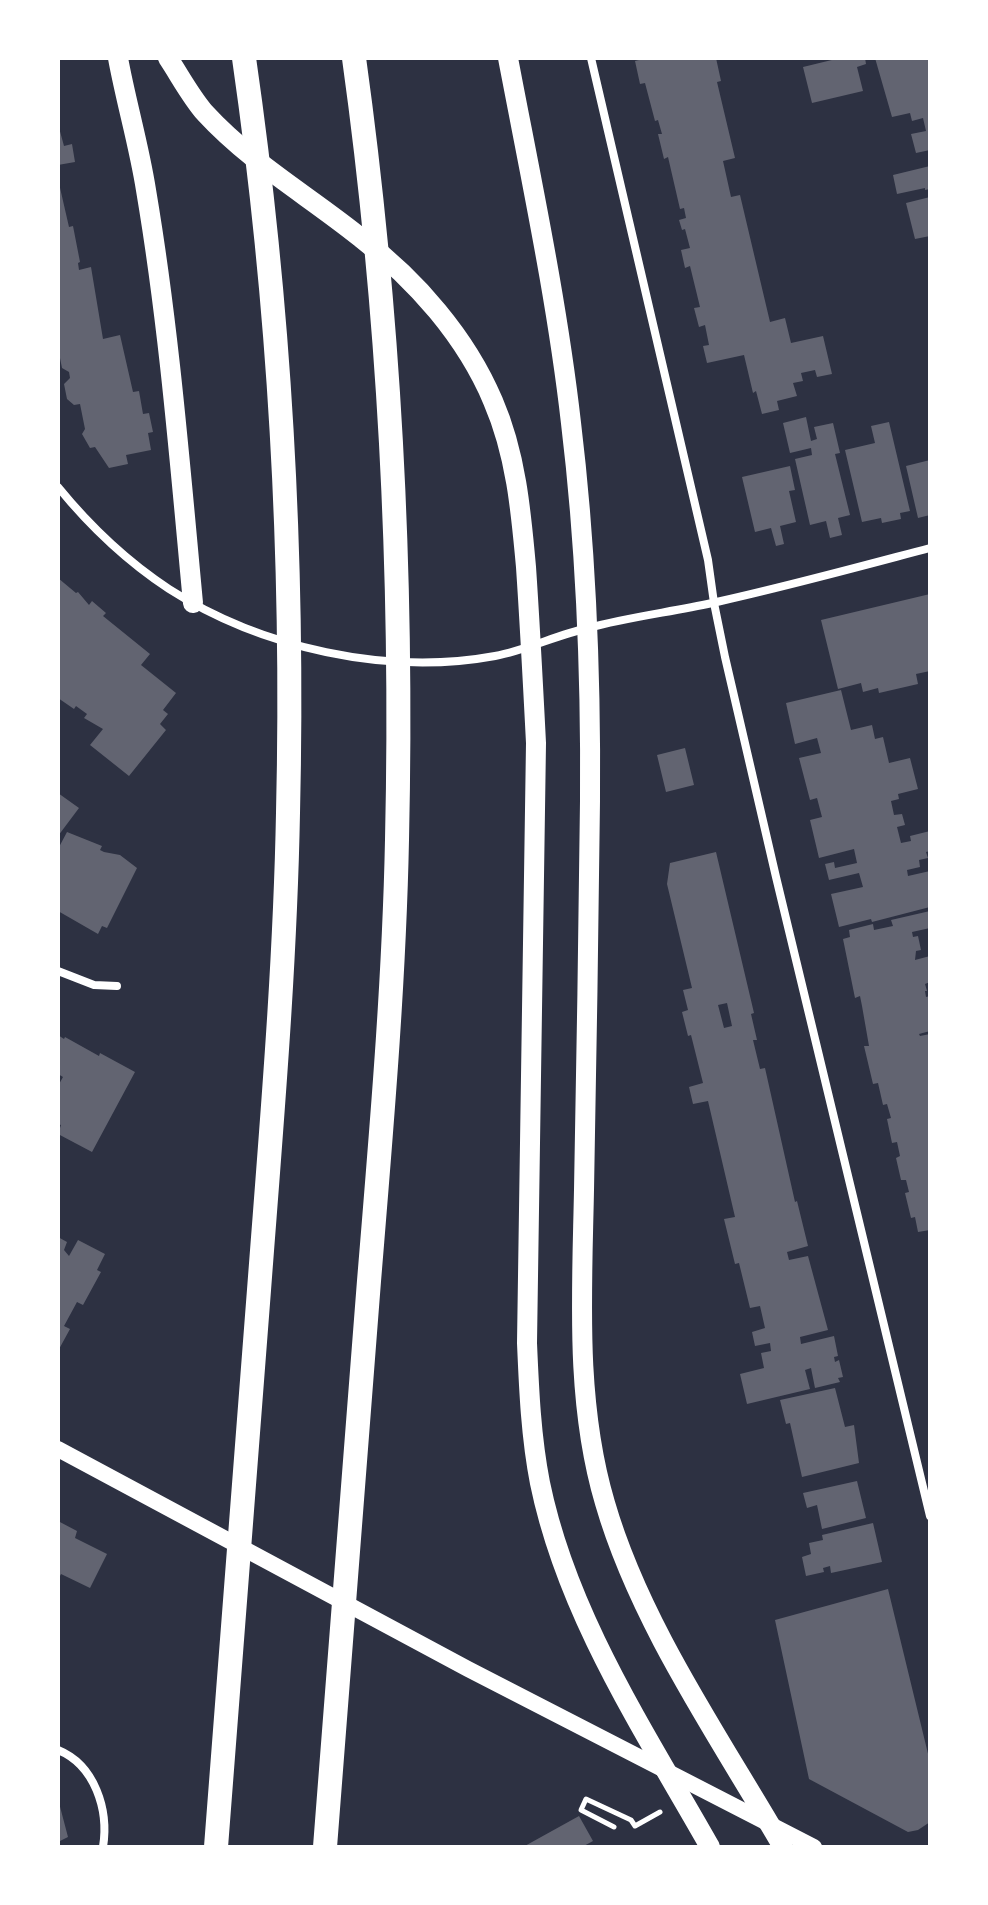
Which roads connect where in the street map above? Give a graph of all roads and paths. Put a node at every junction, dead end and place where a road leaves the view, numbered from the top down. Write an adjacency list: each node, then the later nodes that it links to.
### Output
1 (118, 58): 9 (main road)
2 (168, 58): 12 (main road)
3 (354, 58): 22 (highway)
4 (508, 58): 11 (main road)
5 (591, 58): 10 (street)
6 (244, 61): 21 (highway)
7 (58, 487): 9 (street)
8 (930, 548): 10 (street)
9 (193, 603): 12 (street)
10 (714, 603): 11 (street); 16 (street)
11 (587, 628): 12 (street); 24 (main road)
12 (532, 644): 23 (main road)
13 (58, 971): 14 (street)
14 (117, 986)
15 (58, 1449): 25 (main road)
16 (930, 1516)
17 (62, 1752): 20 (street)
18 (631, 1820): 19 (path)
19 (612, 1826)
20 (103, 1847)
21 (216, 1847)
22 (325, 1847)
23 (710, 1847)
24 (783, 1847)
25 (814, 1847)

